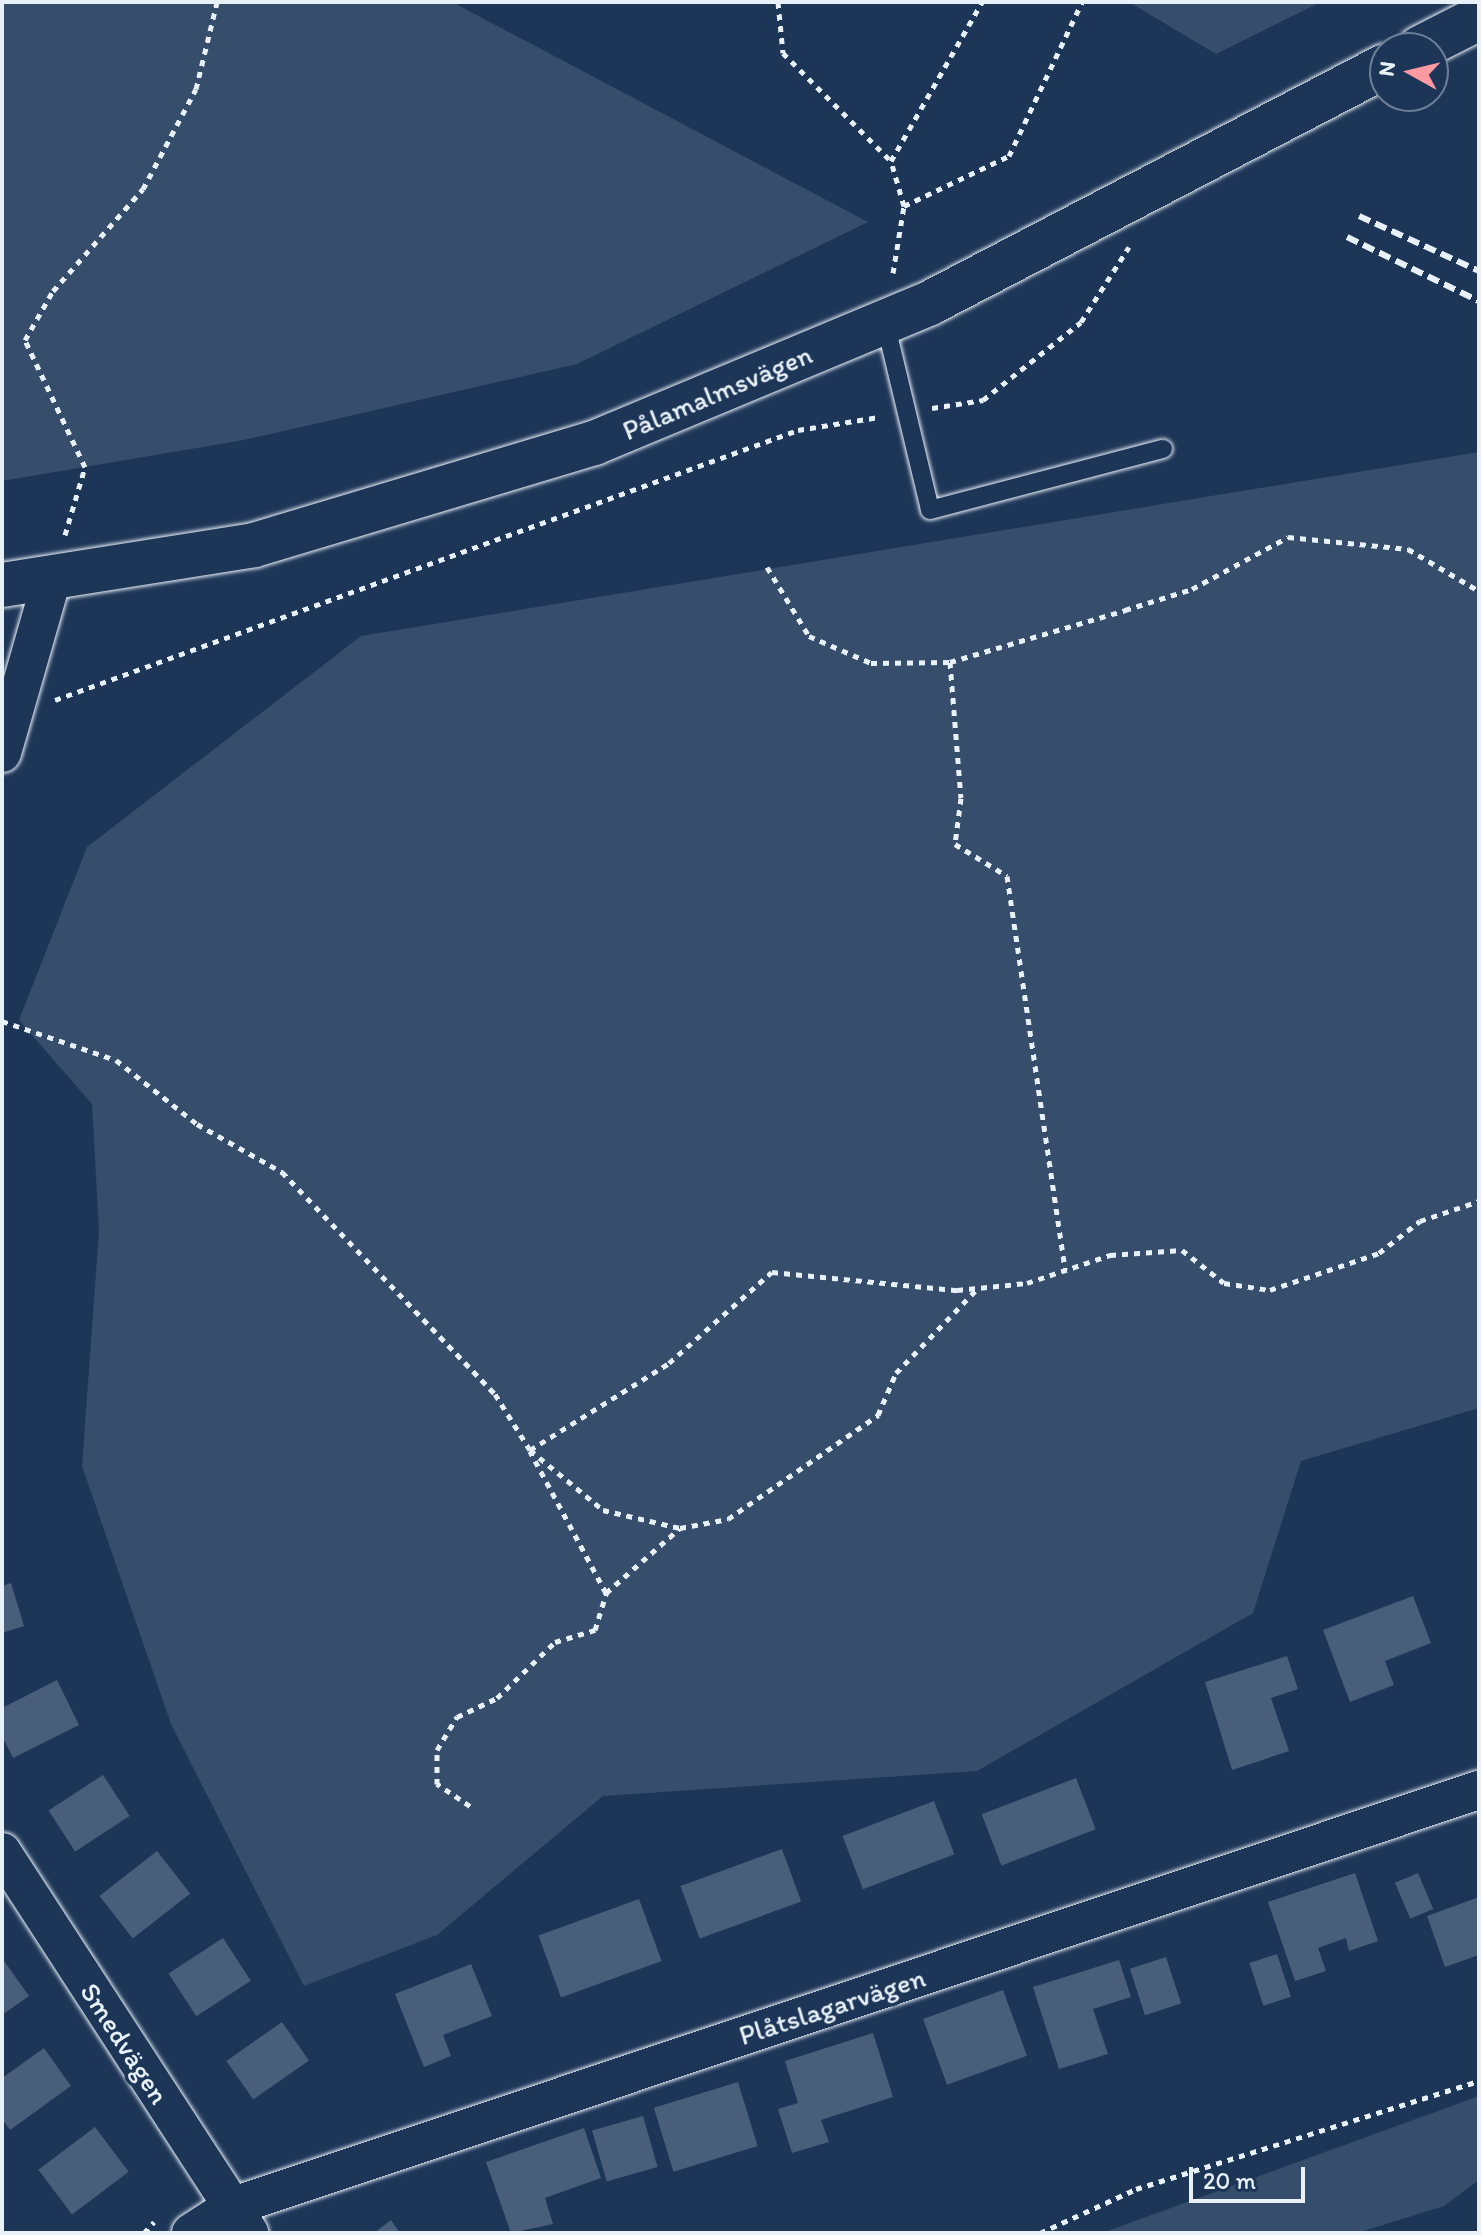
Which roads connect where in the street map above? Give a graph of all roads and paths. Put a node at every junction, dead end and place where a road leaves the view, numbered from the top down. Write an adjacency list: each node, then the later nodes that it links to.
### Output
1 (217, 2): 15 (path)
2 (778, 2): 8 (path)
3 (982, 2): 8 (path)
4 (1082, 2): 9 (path)
5 (1479, 18): 6 (street)
6 (1449, 33)
7 (1369, 74): 11 (street, Pålamalmsvägen)
8 (891, 161): 9 (path)
9 (904, 206): 11 (path)
10 (1137, 234): 12 (path)
11 (885, 322): 12 (lane); 15 (street, Pålamalmsvägen)
12 (904, 413): 13 (lane); 19 (path)
13 (1163, 449)
14 (767, 567): 18 (path)
15 (51, 582): 16 (street, Pålamalmsvägen); 19 (street)
16 (2, 585)
17 (1479, 591): 18 (path)
18 (950, 662): 23 (path)
19 (18, 696): 20 (street)
20 (2, 753)
21 (2, 1021): 25 (path)
22 (1479, 1201): 23 (path)
23 (1065, 1270): 24 (path)
24 (978, 1288): 25 (path); 26 (path)
25 (530, 1450): 26 (path); 27 (path)
26 (680, 1528): 27 (path)
27 (606, 1593): 29 (path)
28 (1479, 1790): 32 (street, Plåtslagarvägen)
29 (470, 1806)
30 (2, 1852): 32 (street, Smedvägen)
31 (1479, 2081): 34 (path)
32 (240, 2220): 33 (street, Plåtslagarvägen)
33 (191, 2233)
34 (1040, 2233)

